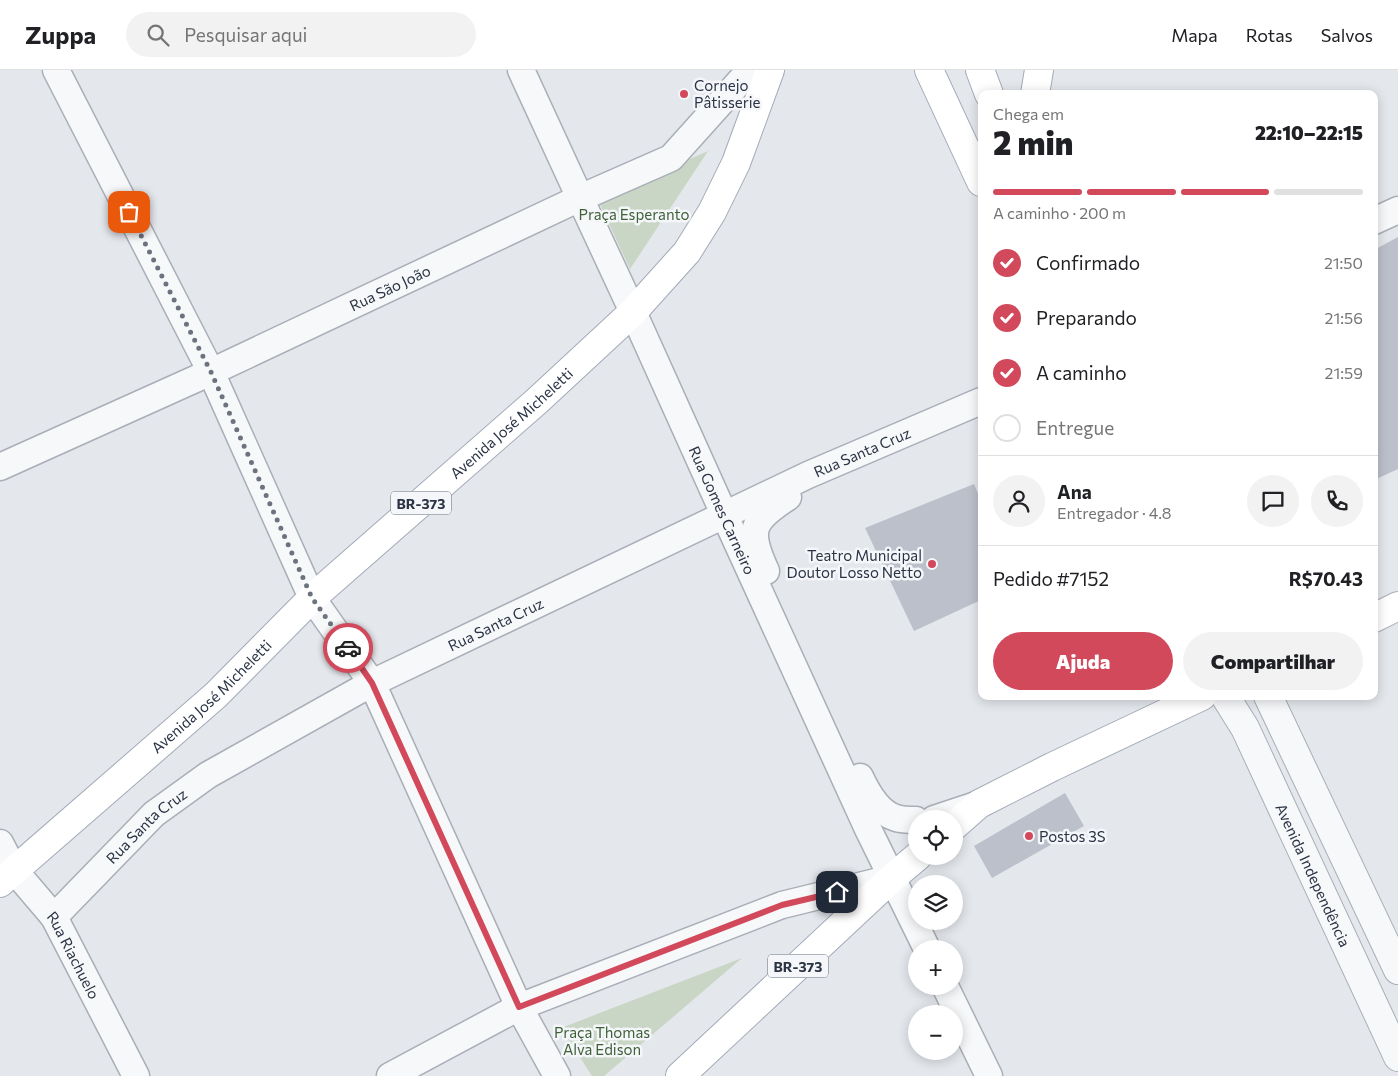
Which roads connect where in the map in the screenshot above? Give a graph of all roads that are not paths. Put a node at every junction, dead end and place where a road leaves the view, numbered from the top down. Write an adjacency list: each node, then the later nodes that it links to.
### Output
1 (56, 70): 15 (street)
2 (521, 70): 11 (street, Rua Gomes Carneiro)
3 (750, 70): 11 (street, Rua São João)
4 (770, 70): 14 (main road, Avenida José Micheletti / BR-373)
5 (929, 70): 10 (main road)
6 (980, 70): 8 (main road)
7 (1039, 70): 9 (main road)
8 (988, 90)
9 (1036, 90)
10 (978, 176)
11 (580, 198): 14 (street, Rua Gomes Carneiro); 15 (street, Rua São João)
12 (1398, 210): 13 (street)
13 (1378, 219)
14 (633, 312): 19 (street, Rua Gomes Carneiro); 20 (main road, Avenida José Micheletti / BR-373)
15 (211, 372): 18 (street, Rua São João); 20 (street)
16 (978, 402): 17 (street, Rua Santa Cruz)
17 (857, 455): 19 (street, Rua Santa Cruz); 30 (street, Rua Gomes Carneiro)
18 (0, 467)
19 (724, 514): 23 (street, Rua Santa Cruz); 34 (street, Rua Gomes Carneiro)
20 (312, 598): 23 (street); 33 (main road, Avenida José Micheletti / BR-373)
21 (1398, 606): 22 (main road)
22 (1378, 616)
23 (372, 683): 35 (street, Rua Santa Cruz); 39 (street)
24 (1194, 700): 27 (main road)
25 (1228, 700): 40 (street, Avenida Independência)
26 (1270, 700): 37 (street)
27 (979, 804): 28 (street); 29 (main road)
28 (961, 810)
29 (963, 818)
30 (908, 819)
31 (0, 843): 33 (street, Rua Riachuelo)
32 (908, 864): 34 (main road, BR-373)
33 (4, 874): 35 (street, Rua Riachuelo)
34 (892, 878): 36 (street, Rua Gomes Carneiro); 39 (street); 44 (main road, BR-373)
35 (54, 917): 41 (street, Rua Riachuelo)
36 (923, 940)
37 (1398, 970)
38 (949, 995): 45 (street)
39 (519, 1007): 42 (street); 43 (street)
40 (1398, 1057)
41 (136, 1076)
42 (390, 1076)
43 (557, 1076)
44 (680, 1076)
45 (989, 1076)

